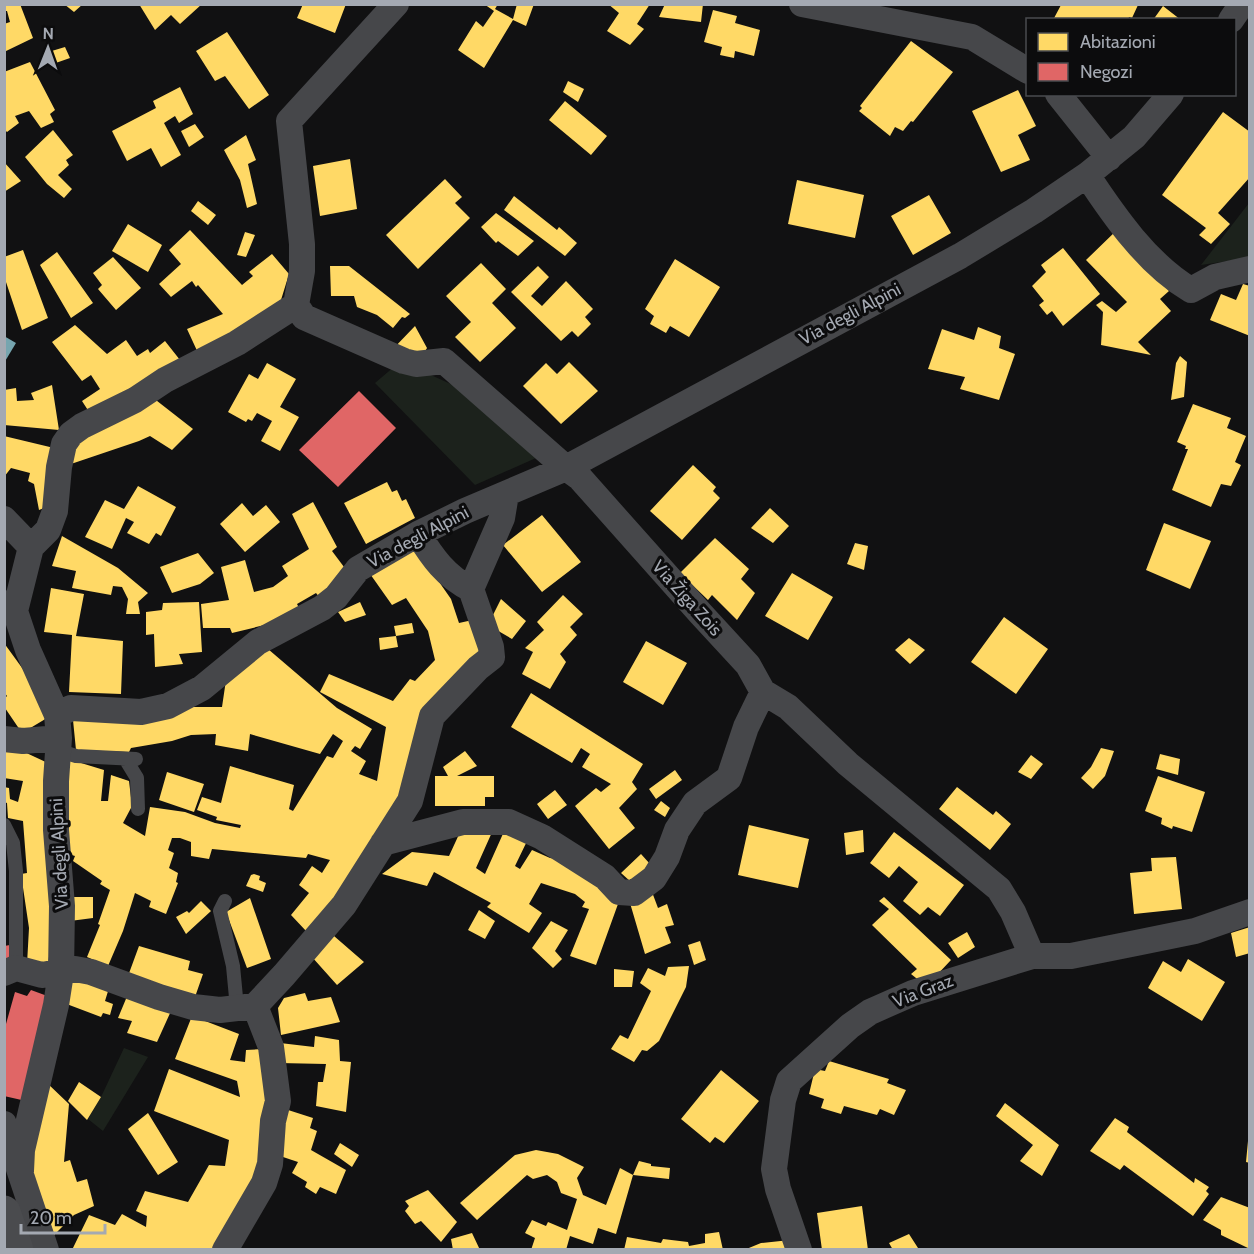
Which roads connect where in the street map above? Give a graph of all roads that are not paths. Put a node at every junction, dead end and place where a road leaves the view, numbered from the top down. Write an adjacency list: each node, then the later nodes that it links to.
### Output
1 (396, 4): 11 (street)
2 (802, 4): 5 (street)
3 (1242, 4): 4 (street)
4 (1232, 18)
5 (1026, 70)
6 (1060, 96): 8 (street)
7 (1169, 96): 8 (street, Via degli Alpini)
8 (1109, 158): 9 (street, Via degli Alpini)
9 (1087, 175): 10 (street); 12 (street, Via degli Alpini)
10 (1250, 269)
11 (296, 305): 12 (street, Via Žiga Zois); 16 (street)
12 (566, 468): 13 (street, Via degli Alpini); 19 (street, Via Žiga Zois)
13 (506, 494): 15 (street, Via degli Alpini); 17 (street)
14 (4, 519): 16 (street)
15 (418, 534): 17 (street); 20 (street, Via degli Alpini)
16 (31, 547): 18 (street)
17 (471, 589): 24 (street)
18 (10, 607): 20 (street)
19 (763, 692): 24 (street); 27 (street)
20 (59, 735): 21 (street); 22 (lane); 29 (street, Via degli Alpini)
21 (4, 740)
22 (138, 809)
23 (4, 825): 28 (lane)
24 (384, 843): 30 (street)
25 (225, 902): 30 (lane)
26 (1250, 912): 27 (street, Via Graz)
27 (1032, 956): 37 (street, Via Graz)
28 (10, 971): 29 (street)
29 (61, 973): 30 (street); 32 (street, Via degli Alpini)
30 (246, 1007): 36 (street)
31 (4, 1124): 32 (street)
32 (21, 1171): 35 (street)
33 (4, 1212): 34 (main road)
34 (17, 1250)
35 (46, 1250)
36 (225, 1250)
37 (799, 1250)

